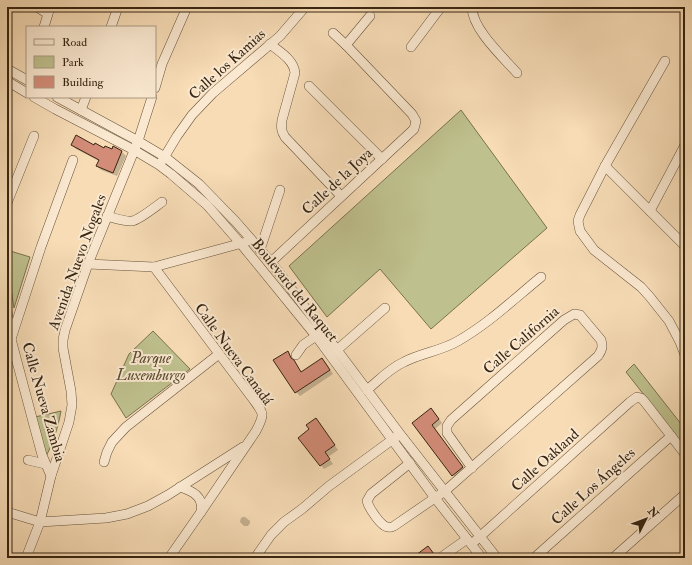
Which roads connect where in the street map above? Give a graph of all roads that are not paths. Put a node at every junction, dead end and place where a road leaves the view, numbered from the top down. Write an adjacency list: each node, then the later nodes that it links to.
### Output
1 (36, 7): 7 (street)
2 (118, 7): 10 (street)
3 (187, 7): 20 (street)
4 (305, 7): 12 (street, Calle los Kamias)
5 (441, 7): 14 (street)
6 (472, 7): 17 (street)
7 (49, 10): 9 (street)
8 (370, 16): 13 (street)
9 (44, 26)
10 (111, 26)
11 (333, 33): 13 (street)
12 (270, 44): 32 (street, Calle los Kamias); 38 (street)
13 (346, 45): 33 (street, Calle de la Joya)
14 (411, 47)
15 (665, 61): 36 (street)
16 (7, 69): 18 (street)
17 (517, 73)
18 (26, 79)
19 (7, 82): 22 (street)
20 (156, 85)
21 (309, 86): 33 (street)
22 (26, 92)
23 (36, 98): 31 (street, Boulevard del Raquet)
24 (59, 98): 27 (street, Boulevard del Raquet)
25 (86, 98): 27 (street)
26 (152, 98): 29 (street, Avenida Nuevo Nogales)
27 (81, 110): 29 (street, Boulevard del Raquet)
28 (34, 136): 40 (street)
29 (138, 141): 31 (street, Avenida Nuevo Nogales); 32 (street, Boulevard del Raquet)
30 (685, 145): 41 (street)
31 (134, 150): 35 (street, Boulevard del Raquet); 42 (street, Avenida Nuevo Nogales)
32 (165, 156): 35 (street, Calle los Kamias); 43 (street, Boulevard del Raquet)
33 (382, 159): 38 (street, Calle de la Joya)
34 (73, 160): 54 (street)
35 (159, 165): 44 (street, Boulevard del Raquet)
36 (605, 166): 41 (street); 58 (street)
37 (280, 190): 46 (street)
38 (341, 196): 47 (street, Calle de la Joya)
39 (162, 202): 42 (street)
40 (7, 203)
41 (650, 211): 45 (street)
42 (107, 216): 48 (street, Avenida Nuevo Nogales)
43 (252, 240): 44 (street); 46 (street, Boulevard del Raquet)
44 (241, 244): 49 (street); 53 (street, Boulevard del Raquet)
45 (685, 246)
46 (260, 250): 47 (street, Boulevard del Raquet)
47 (271, 262): 55 (street, Boulevard del Raquet)
48 (88, 264): 49 (street); 70 (street, Avenida Nuevo Nogales)
49 (154, 267): 56 (street, Calle Nueva Canadá)
50 (541, 277): 59 (street)
51 (385, 308): 55 (street)
52 (7, 311): 54 (street, Calle Nueva Zambia)
53 (316, 336): 57 (street); 62 (street, Boulevard del Raquet)
54 (11, 339): 68 (street, Calle Nueva Zambia)
55 (337, 350): 59 (street, Boulevard del Raquet)
56 (219, 354): 63 (street, Calle Nueva Canadá); 66 (street)
57 (296, 355)
58 (685, 355)
59 (367, 390): 60 (street, Boulevard del Raquet)
60 (400, 434): 62 (street); 72 (street, Boulevard del Raquet)
61 (671, 436): 64 (street); 78 (street, Calle Oakland); 86 (street, Calle Los Ángeles)
62 (392, 439): 67 (street, Boulevard del Raquet); 83 (street)
63 (246, 445): 71 (street); 76 (street, Calle Nueva Canadá)
64 (685, 454)
65 (28, 460): 68 (street)
66 (104, 462)
67 (410, 463): 74 (street, Boulevard del Raquet); 74 (street, Calle California)
68 (45, 464): 70 (street, Calle Nueva Zambia)
69 (472, 468): 69 (street, Calle California); 72 (street, Calle California)
70 (51, 476): 77 (street, Avenida Nuevo Nogales)
71 (180, 487): 76 (street); 77 (street)
72 (445, 491): 74 (street, Calle California); 78 (street, Boulevard del Raquet)
73 (685, 494): 87 (street)
74 (436, 498): 79 (street, Boulevard del Raquet)
75 (7, 512): 77 (street)
76 (201, 512): 82 (street, Calle Nueva Canadá)
77 (40, 522): 81 (street, Avenida Nuevo Nogales)
78 (480, 537): 79 (street, Calle Oakland); 85 (street, Boulevard del Raquet)
79 (469, 542): 80 (street, Calle Oakland); 84 (street, Boulevard del Raquet)
80 (443, 556)
81 (26, 558)
82 (168, 558)
83 (255, 558)
84 (482, 558)
85 (497, 558)
86 (534, 558)
87 (613, 558)

